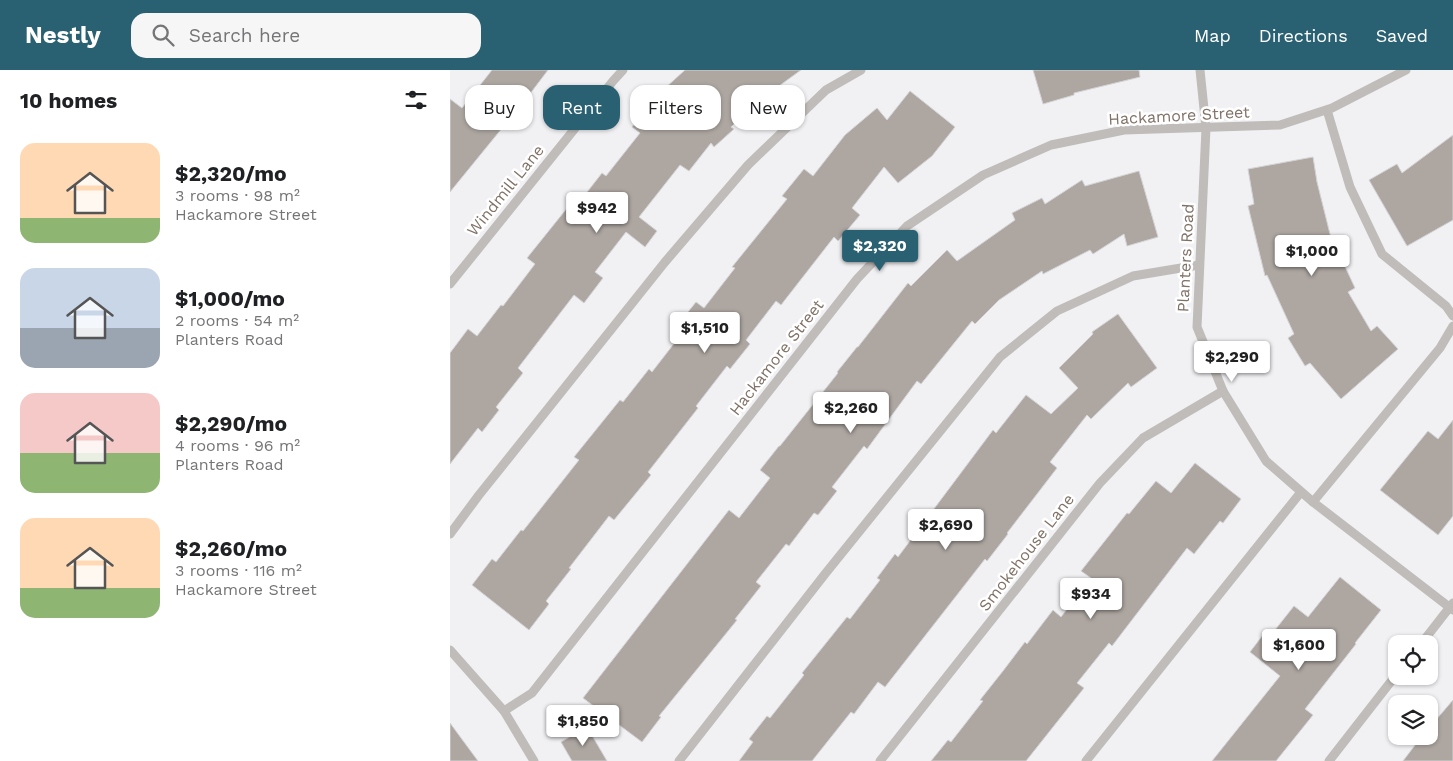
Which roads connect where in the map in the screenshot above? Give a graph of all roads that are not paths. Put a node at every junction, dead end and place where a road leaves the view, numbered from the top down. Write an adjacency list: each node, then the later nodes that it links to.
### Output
1 (623, 70): 8 (street, Windmill Lane)
2 (861, 70): 16 (street)
3 (1200, 70): 6 (street, Planters Road)
4 (1406, 70): 5 (street, Hackamore Street)
5 (1327, 110): 6 (street, Hackamore Street); 10 (street)
6 (1206, 128): 7 (street, Planters Road); 21 (street, Hackamore Street)
7 (1199, 265): 13 (street, Planters Road); 23 (street)
8 (450, 284)
9 (1453, 297): 10 (street)
10 (1446, 306): 11 (street)
11 (1453, 316)
12 (1453, 326): 15 (street)
13 (1223, 391): 14 (street, Planters Road); 24 (street, Smokehouse Lane)
14 (1301, 492): 15 (street, Planters Road); 25 (street)
15 (1313, 502): 17 (street, Planters Road)
16 (450, 534)
17 (1452, 607): 18 (street)
18 (1429, 635)
19 (450, 650): 21 (street)
20 (1388, 685): 26 (street)
21 (504, 711): 22 (street)
22 (534, 761)
23 (679, 761)
24 (880, 761)
25 (1086, 761)
26 (1329, 761)

